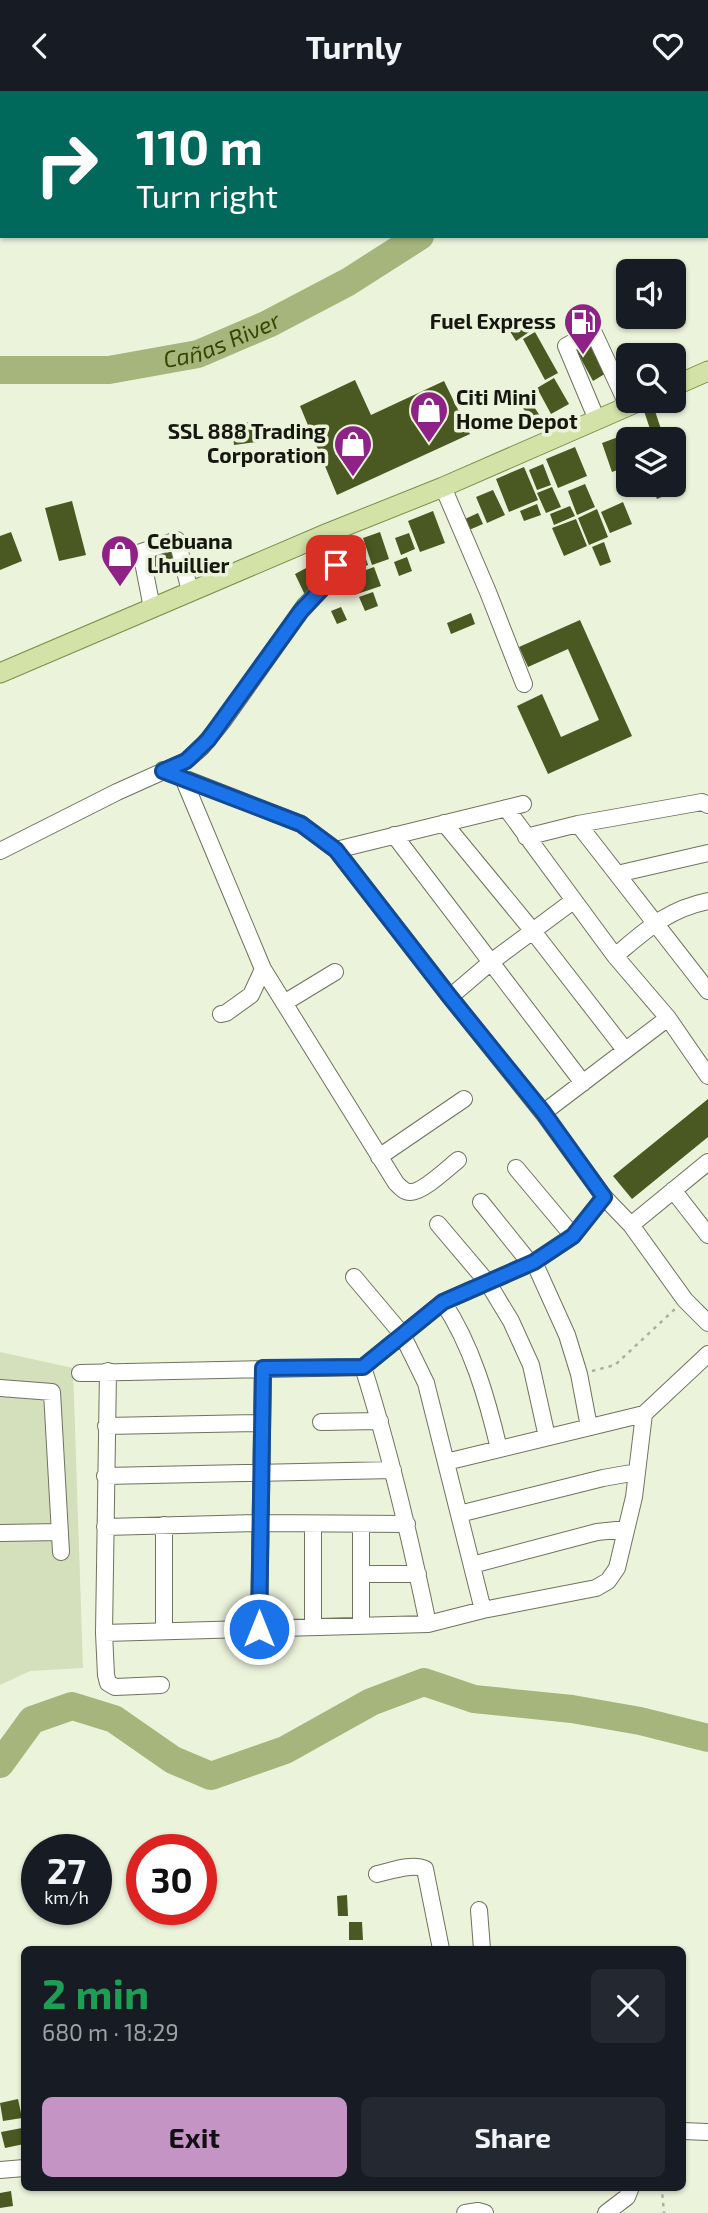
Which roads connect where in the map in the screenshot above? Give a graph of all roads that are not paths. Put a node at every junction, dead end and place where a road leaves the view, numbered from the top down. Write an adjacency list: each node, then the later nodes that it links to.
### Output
1 (616, 371): 5 (street)
2 (708, 371): 3 (main road)
3 (686, 381)
4 (616, 411): 5 (main road)
5 (597, 420): 6 (main road)
6 (443, 487): 7 (main road); 11 (street)
7 (328, 533): 8 (main road); 12 (street)
8 (190, 591): 9 (main road); 9 (street)
9 (152, 608): 10 (main road)
10 (1, 670)
11 (524, 684)
12 (163, 771): 13 (street); 22 (street)
13 (183, 778): 21 (street); 31 (street)
14 (523, 804): 16 (street)
15 (708, 804): 18 (street)
16 (506, 808): 17 (street); 20 (street)
17 (444, 823): 19 (street); 28 (street)
18 (578, 824): 20 (street); 24 (street)
19 (394, 835): 21 (street); 30 (street)
20 (526, 837): 25 (street)
21 (336, 850): 34 (street)
22 (0, 851)
23 (708, 853): 24 (street)
24 (617, 874): 27 (street)
25 (573, 901): 28 (street); 29 (street)
26 (708, 901): 27 (street)
27 (655, 922): 29 (street); 33 (street)
28 (532, 930): 30 (street); 38 (street)
29 (615, 956): 37 (street)
30 (491, 962): 34 (street); 40 (street)
31 (263, 969): 35 (street); 36 (street)
32 (335, 972): 35 (street)
33 (708, 991)
34 (450, 997): 42 (street)
35 (284, 1003): 43 (street)
36 (220, 1014)
37 (668, 1018): 38 (street); 39 (street)
38 (625, 1050): 40 (street)
39 (708, 1076)
40 (583, 1083): 42 (street)
41 (464, 1099): 43 (street)
42 (543, 1112): 48 (street)
43 (379, 1157): 44 (street)
44 (458, 1160)
45 (708, 1162): 47 (street)
46 (516, 1168): 53 (street)
47 (673, 1190): 51 (street); 52 (street)
48 (604, 1197): 51 (street); 53 (street)
49 (481, 1202): 54 (street)
50 (438, 1224): 56 (street)
51 (631, 1225): 58 (street)
52 (708, 1235)
53 (573, 1236): 54 (street)
54 (532, 1263): 56 (street); 71 (street)
55 (354, 1277): 59 (street)
56 (488, 1283): 57 (street); 72 (street)
57 (443, 1302): 59 (street); 73 (street)
58 (708, 1323)
59 (402, 1334): 61 (street); 74 (street)
60 (708, 1355): 66 (street)
61 (363, 1367): 62 (street); 67 (street)
62 (263, 1368): 63 (street); 69 (street)
63 (107, 1371): 64 (street); 70 (street)
64 (80, 1373)
65 (0, 1388): 88 (street)
66 (644, 1414): 71 (street); 76 (street)
67 (380, 1421): 68 (street); 75 (street)
68 (321, 1422)
69 (261, 1423): 70 (street); 77 (street)
70 (106, 1426): 78 (street)
71 (589, 1427): 72 (street)
72 (547, 1437): 73 (street)
73 (499, 1449): 74 (street)
74 (446, 1462): 79 (street)
75 (393, 1470): 77 (street); 83 (street)
76 (637, 1472): 79 (street); 86 (street)
77 (261, 1473): 78 (street); 80 (street)
78 (105, 1476): 85 (street)
79 (459, 1514): 90 (street)
80 (260, 1523): 81 (street); 84 (street); 97 (street)
81 (313, 1524): 82 (street); 96 (street)
82 (361, 1524): 83 (street); 91 (street)
83 (407, 1524): 92 (street)
84 (164, 1525): 85 (street); 98 (street)
85 (105, 1527): 99 (street)
86 (626, 1529): 90 (street); 93 (street)
87 (0, 1532): 88 (street)
88 (60, 1532): 89 (street)
89 (61, 1552)
90 (472, 1565): 93 (street)
91 (361, 1574): 92 (street); 95 (street)
92 (418, 1574): 94 (street)
93 (483, 1611): 94 (street)
94 (428, 1624): 95 (street)
95 (361, 1626): 96 (street)
96 (313, 1627): 97 (street)
97 (259, 1629): 98 (street)
98 (164, 1631): 99 (street)
99 (104, 1633): 100 (street)
100 (161, 1685)
101 (377, 1874): 103 (street)
102 (479, 1910): 104 (street)
103 (440, 1946)
104 (482, 1946)
105 (686, 2131): 106 (street)
106 (708, 2132)
107 (21, 2168): 108 (street)
108 (0, 2169)
109 (629, 2191): 112 (street)
110 (465, 2213): 111 (street)
111 (485, 2213)
112 (606, 2213)

